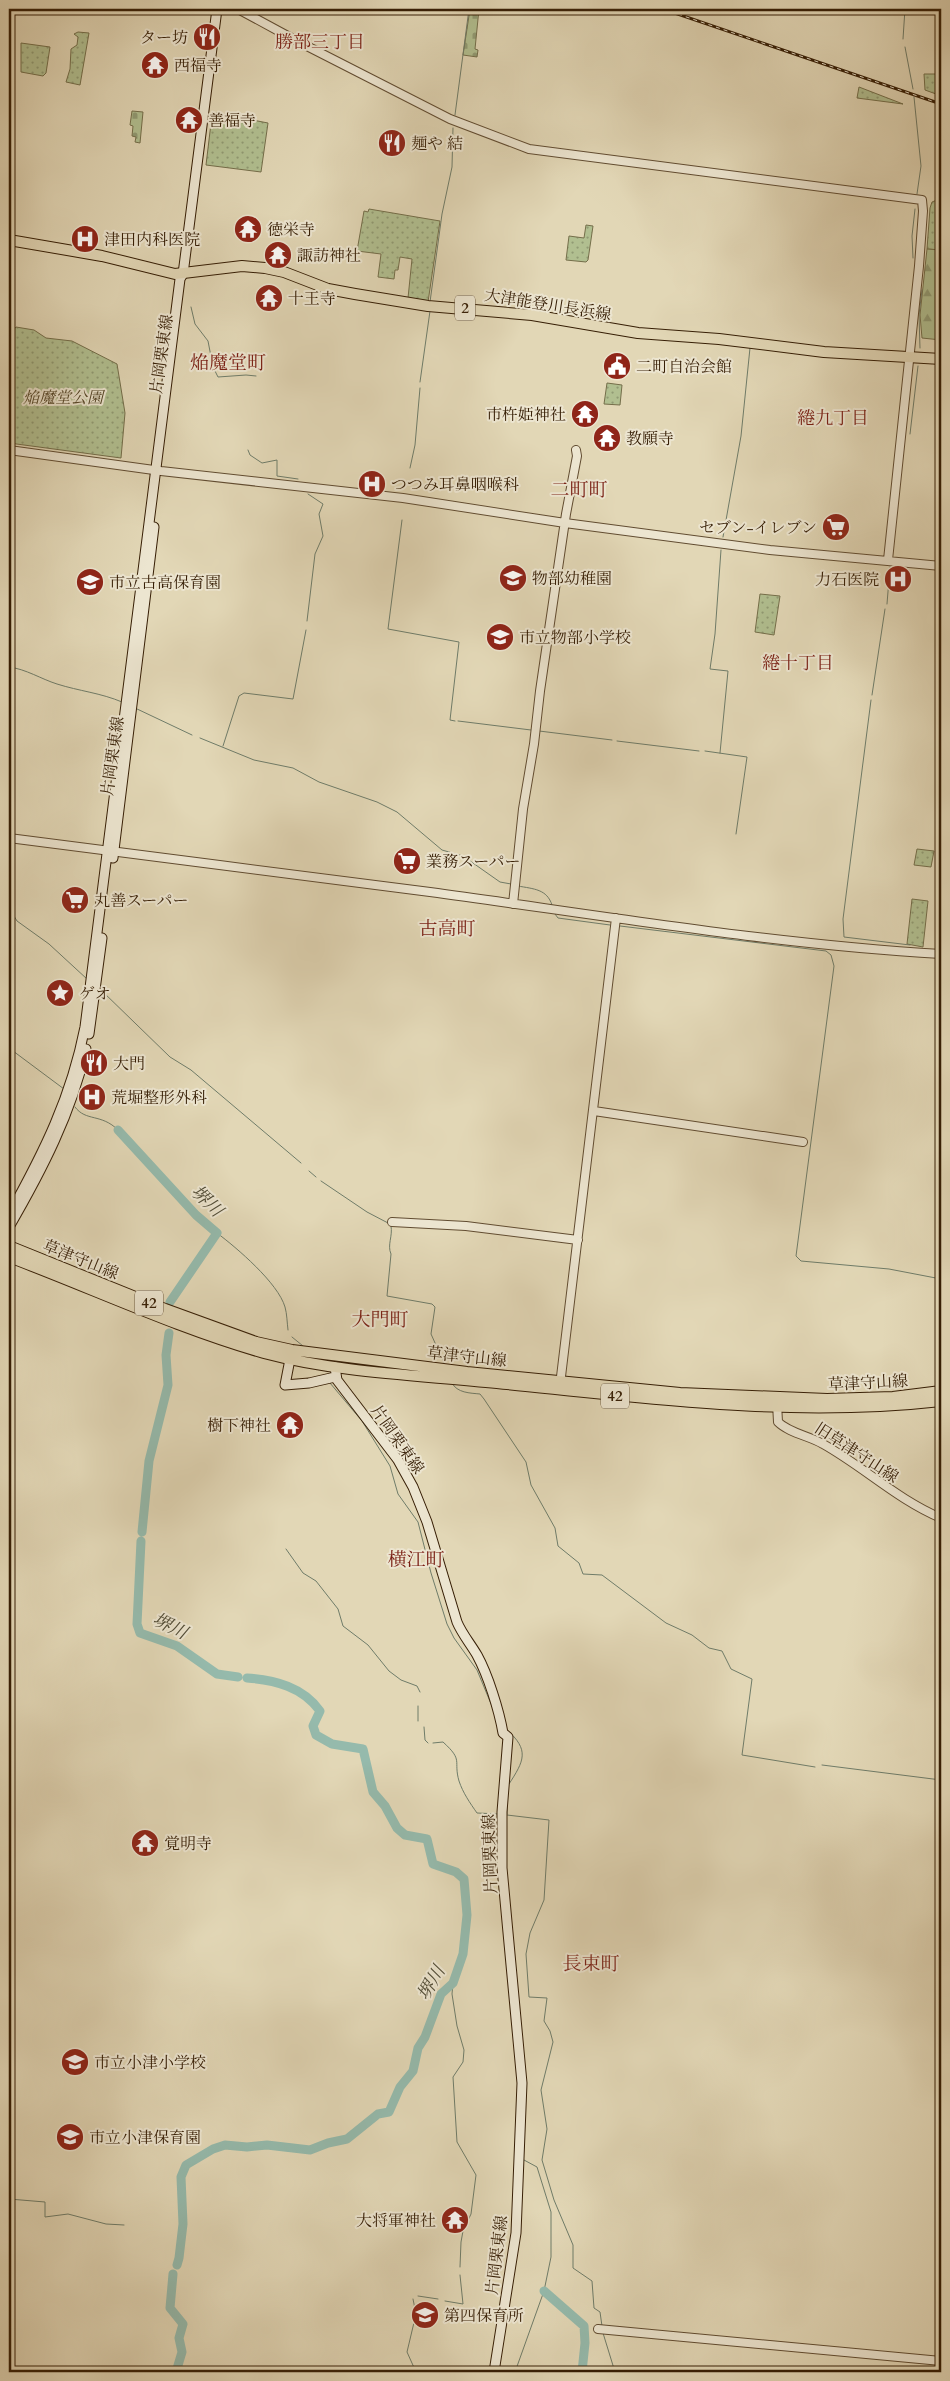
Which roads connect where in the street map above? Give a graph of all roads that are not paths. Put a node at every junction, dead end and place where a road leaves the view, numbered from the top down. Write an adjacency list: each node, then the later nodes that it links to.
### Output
1 (217, 9): 4 (main road, 片岡栗東線)
2 (238, 9): 5 (street)
3 (9, 240): 4 (main road, 大津能登川長浜線 / 2)
4 (183, 274): 5 (main road, 大津能登川長浜線 / 2); 9 (main road, 片岡栗東線)
5 (910, 358): 6 (main road, 大津能登川長浜線 / 2); 11 (street)
6 (941, 359)
7 (9, 450): 9 (street)
8 (576, 450): 10 (street)
9 (158, 470): 10 (street); 14 (main road, 片岡栗東線)
10 (565, 523): 11 (street); 15 (street)
11 (888, 560): 12 (street)
12 (941, 566)
13 (9, 838): 14 (street)
14 (111, 851): 15 (street); 20 (main road, 片岡栗東線); 22 (main road, 片岡栗東線)
15 (513, 904): 16 (street)
16 (616, 918): 17 (street); 18 (street)
17 (941, 954)
18 (594, 1111): 19 (street); 23 (street)
19 (803, 1142)
20 (9, 1215)
21 (392, 1222): 23 (street)
22 (9, 1227)
23 (578, 1240): 28 (street)
24 (9, 1246): 26 (main road, 草津守山線 / 42)
25 (9, 1257): 26 (main road, 草津守山線 / 42)
26 (291, 1354): 27 (main road, 草津守山線 / 42); 27 (main road); 28 (main road, 草津守山線 / 42)
27 (335, 1372): 28 (main road, 草津守山線 / 42); 35 (main road, 片岡栗東線)
28 (560, 1385): 31 (main road, 草津守山線 / 42)
29 (941, 1391): 31 (main road, 草津守山線 / 42)
30 (941, 1400): 31 (main road, 草津守山線 / 42)
31 (777, 1403): 32 (street, 旧草津守山線)
32 (941, 1518)
33 (598, 2329): 34 (street)
34 (941, 2361)
35 (494, 2372)

